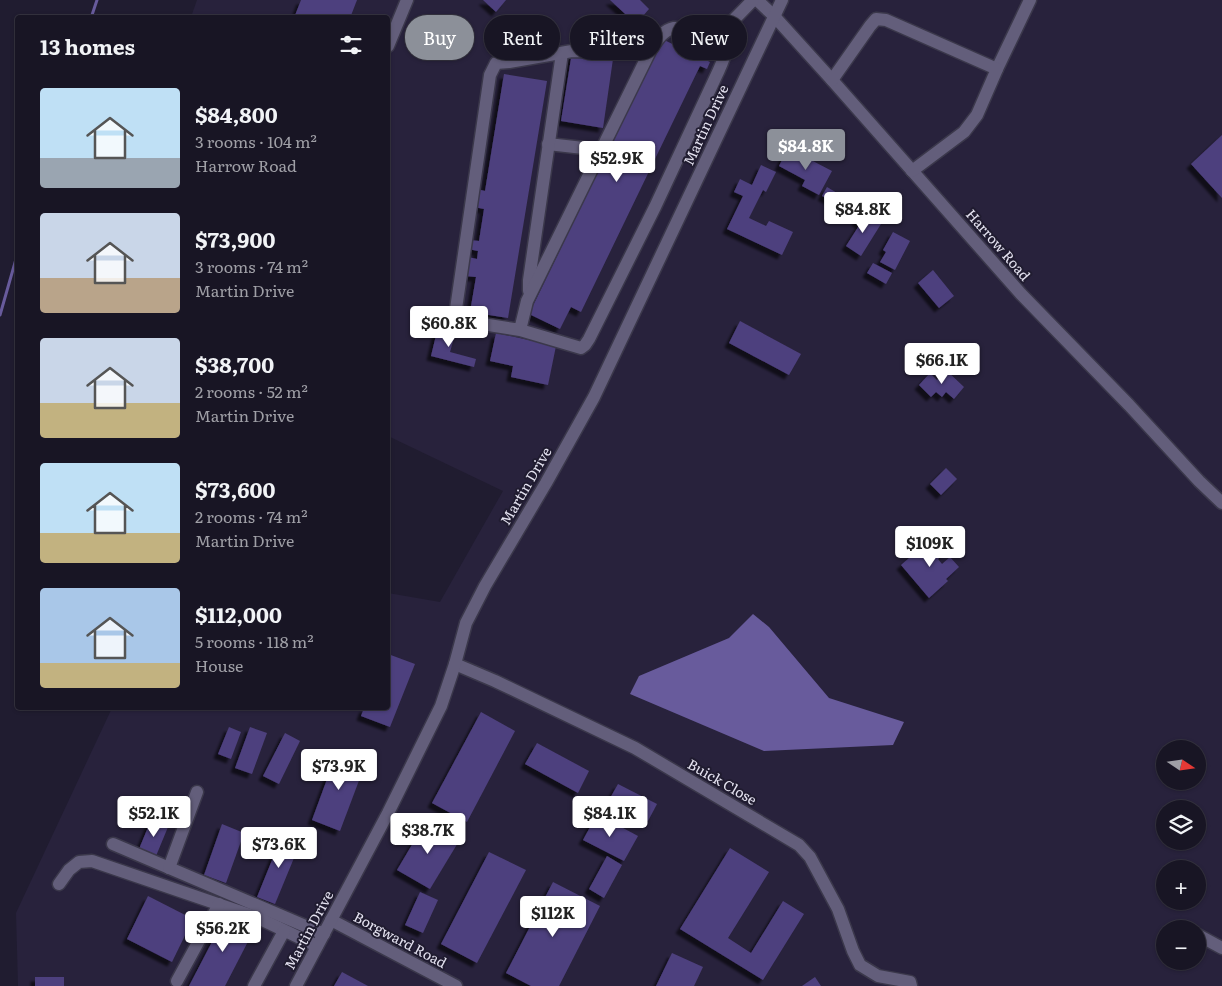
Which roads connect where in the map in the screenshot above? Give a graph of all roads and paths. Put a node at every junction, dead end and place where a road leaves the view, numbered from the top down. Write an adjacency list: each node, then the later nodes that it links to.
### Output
1 (407, 0): 8 (street)
2 (753, 0): 6 (street)
3 (757, 0): 7 (street, Harrow Road)
4 (782, 0): 7 (street, Martin Drive)
5 (1030, 0): 13 (street)
6 (738, 15)
7 (774, 16): 14 (street, Harrow Road); 21 (street, Martin Drive)
8 (390, 41)
9 (570, 51): 10 (street)
10 (562, 53): 15 (street); 19 (street)
11 (646, 60): 16 (street)
12 (724, 60): 19 (street)
13 (997, 69): 14 (street); 17 (street)
14 (832, 80): 17 (street, Harrow Road)
15 (548, 144): 16 (street); 18 (street)
16 (601, 150): 18 (street)
17 (912, 171): 20 (street, Harrow Road)
18 (527, 301): 19 (street)
19 (520, 330)
20 (1222, 503)
21 (455, 664): 27 (street, Martin Drive); 37 (street, Buick Close)
22 (197, 792): 24 (street)
23 (114, 844): 24 (street)
24 (168, 868): 29 (street)
25 (59, 884): 26 (street)
26 (219, 904): 28 (street); 33 (street)
27 (331, 920): 29 (street, Martin Drive); 36 (street, Borgward Road)
28 (284, 931): 31 (street); 34 (street)
29 (324, 934): 31 (street, Martin Drive)
30 (1206, 939): 32 (street)
31 (317, 946): 35 (street, Martin Drive)
32 (1222, 948)
33 (177, 981)
34 (254, 986)
35 (296, 986)
36 (456, 986)
37 (912, 986)

